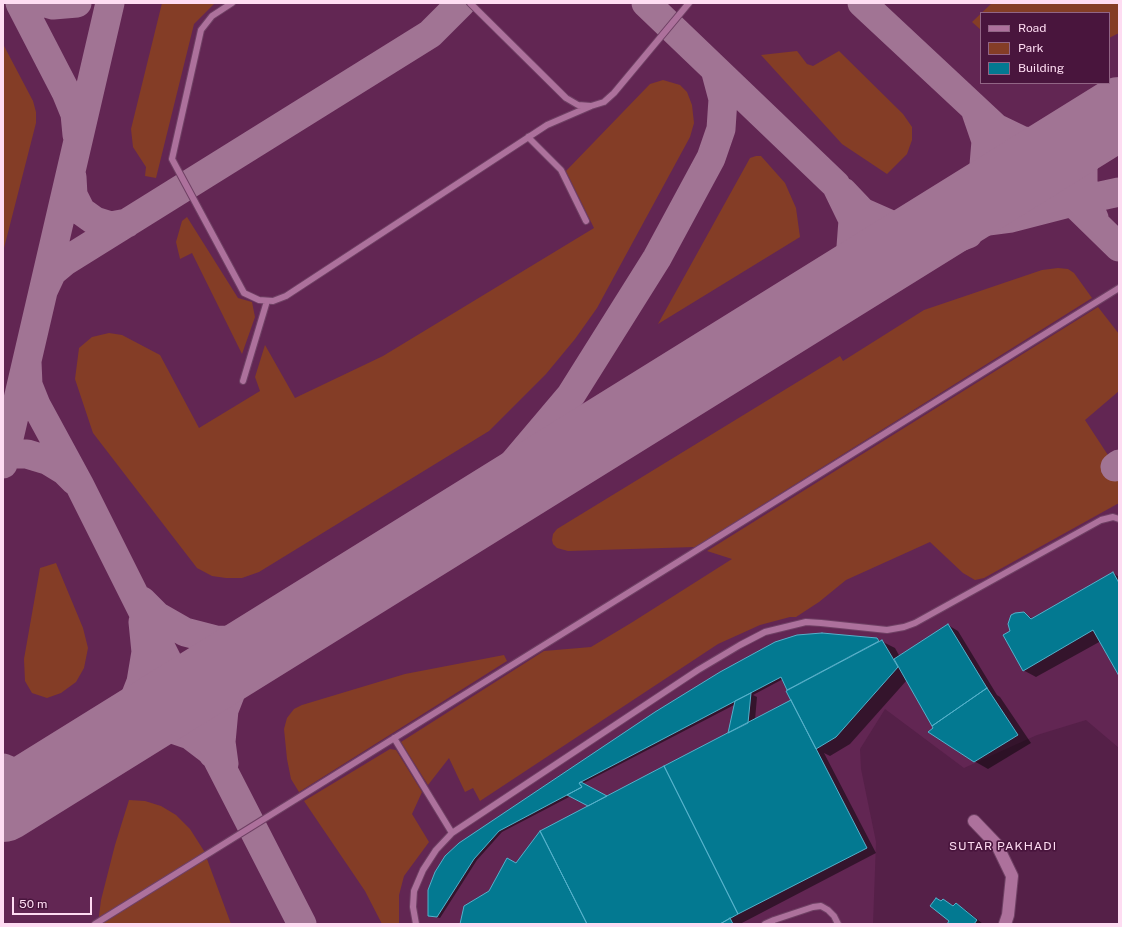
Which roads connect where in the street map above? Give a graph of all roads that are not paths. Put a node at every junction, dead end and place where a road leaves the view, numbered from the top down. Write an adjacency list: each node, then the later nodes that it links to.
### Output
1 (232, 3): 8 (lane)
2 (470, 3): 4 (lane)
3 (690, 3): 4 (lane)
4 (591, 106): 5 (lane)
5 (528, 137): 6 (lane); 8 (lane)
6 (586, 221)
7 (1119, 288): 11 (lane)
8 (268, 301): 9 (lane)
9 (243, 381)
10 (1119, 519): 13 (lane)
11 (394, 738): 13 (lane); 15 (lane)
12 (974, 821): 19 (street)
13 (452, 833): 16 (lane)
14 (776, 922): 17 (lane); 18 (lane)
15 (96, 924)
16 (416, 924)
17 (765, 924)
18 (838, 924)
19 (1005, 924)

